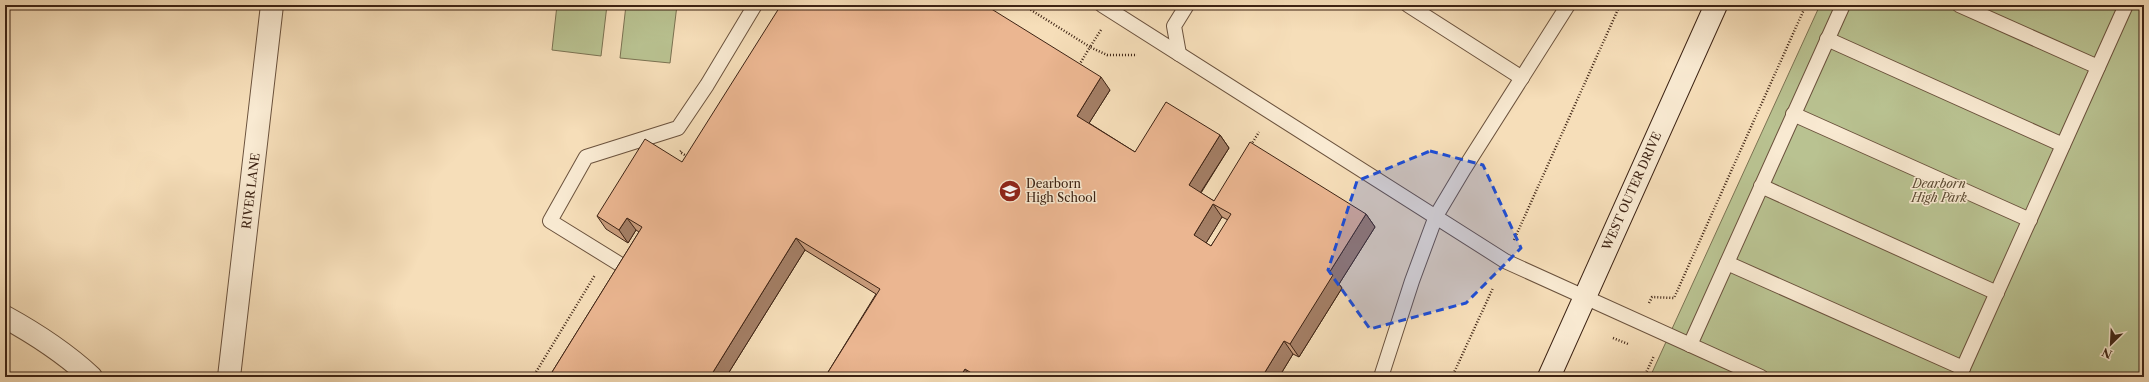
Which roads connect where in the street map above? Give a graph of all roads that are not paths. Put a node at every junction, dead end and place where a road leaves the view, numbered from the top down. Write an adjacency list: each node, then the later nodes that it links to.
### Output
1 (272, 5): 28 (street, RIVER LANE)
2 (754, 5): 21 (lane)
3 (1187, 5): 12 (lane)
4 (1408, 5): 14 (lane)
5 (1568, 5): 14 (lane)
6 (1716, 5): 23 (street, WEST OUTER DRIVE)
7 (1843, 5): 11 (lane)
8 (1959, 5): 13 (lane)
9 (2126, 5): 13 (lane)
10 (1107, 6): 12 (lane)
11 (1827, 40): 15 (lane); 16 (lane)
12 (1179, 54): 18 (lane)
13 (2098, 67): 16 (lane)
14 (1522, 78): 18 (lane)
15 (1794, 114): 17 (lane); 19 (lane)
16 (2063, 145): 19 (lane)
17 (1761, 186): 20 (lane); 22 (lane)
18 (1436, 216): 23 (lane); 29 (lane)
19 (2030, 220): 22 (lane)
20 (1727, 263): 25 (lane); 26 (lane)
21 (626, 268)
22 (1997, 293): 26 (lane)
23 (1584, 298): 25 (lane); 30 (street, WEST OUTER DRIVE)
24 (5, 317): 27 (street)
25 (1690, 345): 31 (lane)
26 (1961, 372)
27 (91, 377)
28 (229, 377)
29 (1381, 377)
30 (1549, 377)
31 (1761, 377)

